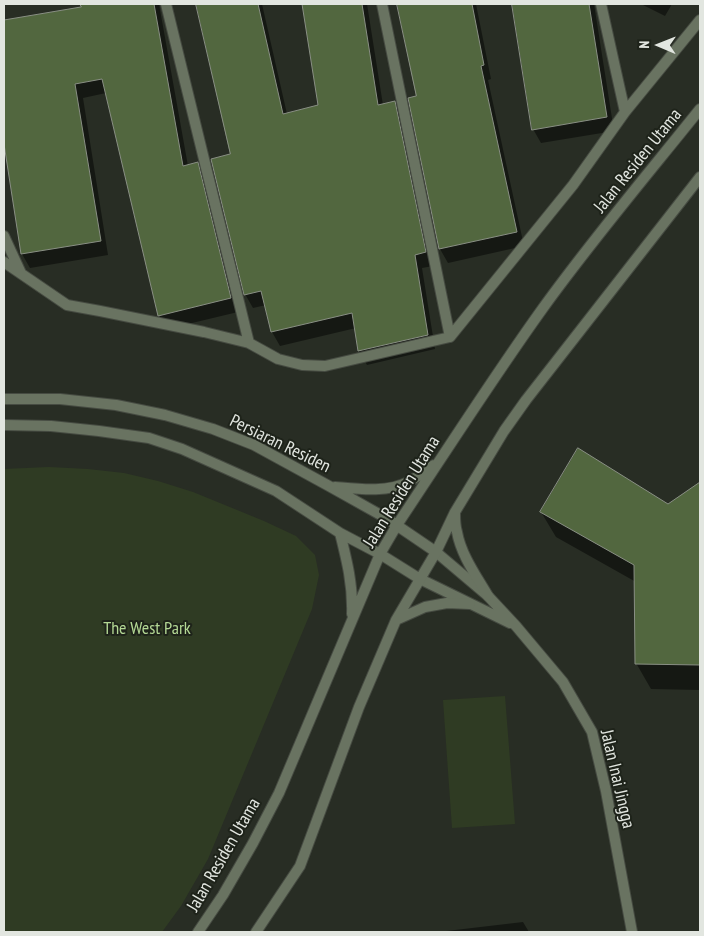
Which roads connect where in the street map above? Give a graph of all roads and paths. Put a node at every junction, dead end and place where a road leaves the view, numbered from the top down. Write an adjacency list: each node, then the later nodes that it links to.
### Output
1 (166, 4): 12 (street)
2 (382, 4): 11 (street)
3 (601, 4): 6 (street)
4 (700, 20): 6 (street)
5 (700, 109): 15 (street, Jalan Residen Utama)
6 (625, 112): 11 (street)
7 (700, 177): 17 (street)
8 (4, 236): 10 (street)
9 (4, 262): 10 (street)
10 (22, 274): 12 (street)
11 (450, 338): 12 (street)
12 (249, 343)
13 (4, 399): 16 (street, Persiaran Residen)
14 (4, 425): 19 (street)
15 (440, 460): 16 (street); 18 (street, Jalan Residen Utama)
16 (329, 486): 18 (street, Persiaran Residen)
17 (455, 512): 20 (street); 23 (street)
18 (397, 525): 20 (street, Persiaran Residen); 21 (street, Jalan Residen Utama)
19 (340, 533): 21 (street); 26 (street)
20 (436, 552): 22 (street); 23 (street, Jalan Inai Jingga)
21 (380, 554): 22 (street); 26 (street, Jalan Residen Utama)
22 (420, 579): 24 (street, Jalan Inai Jingga); 25 (street)
23 (488, 596): 27 (street, Jalan Inai Jingga)
24 (470, 604): 25 (street); 27 (street, Jalan Inai Jingga)
25 (396, 620): 29 (street)
26 (351, 623): 28 (street, Jalan Residen Utama)
27 (516, 626): 30 (street, Jalan Inai Jingga)
28 (198, 932)
29 (256, 932)
30 (632, 932)

